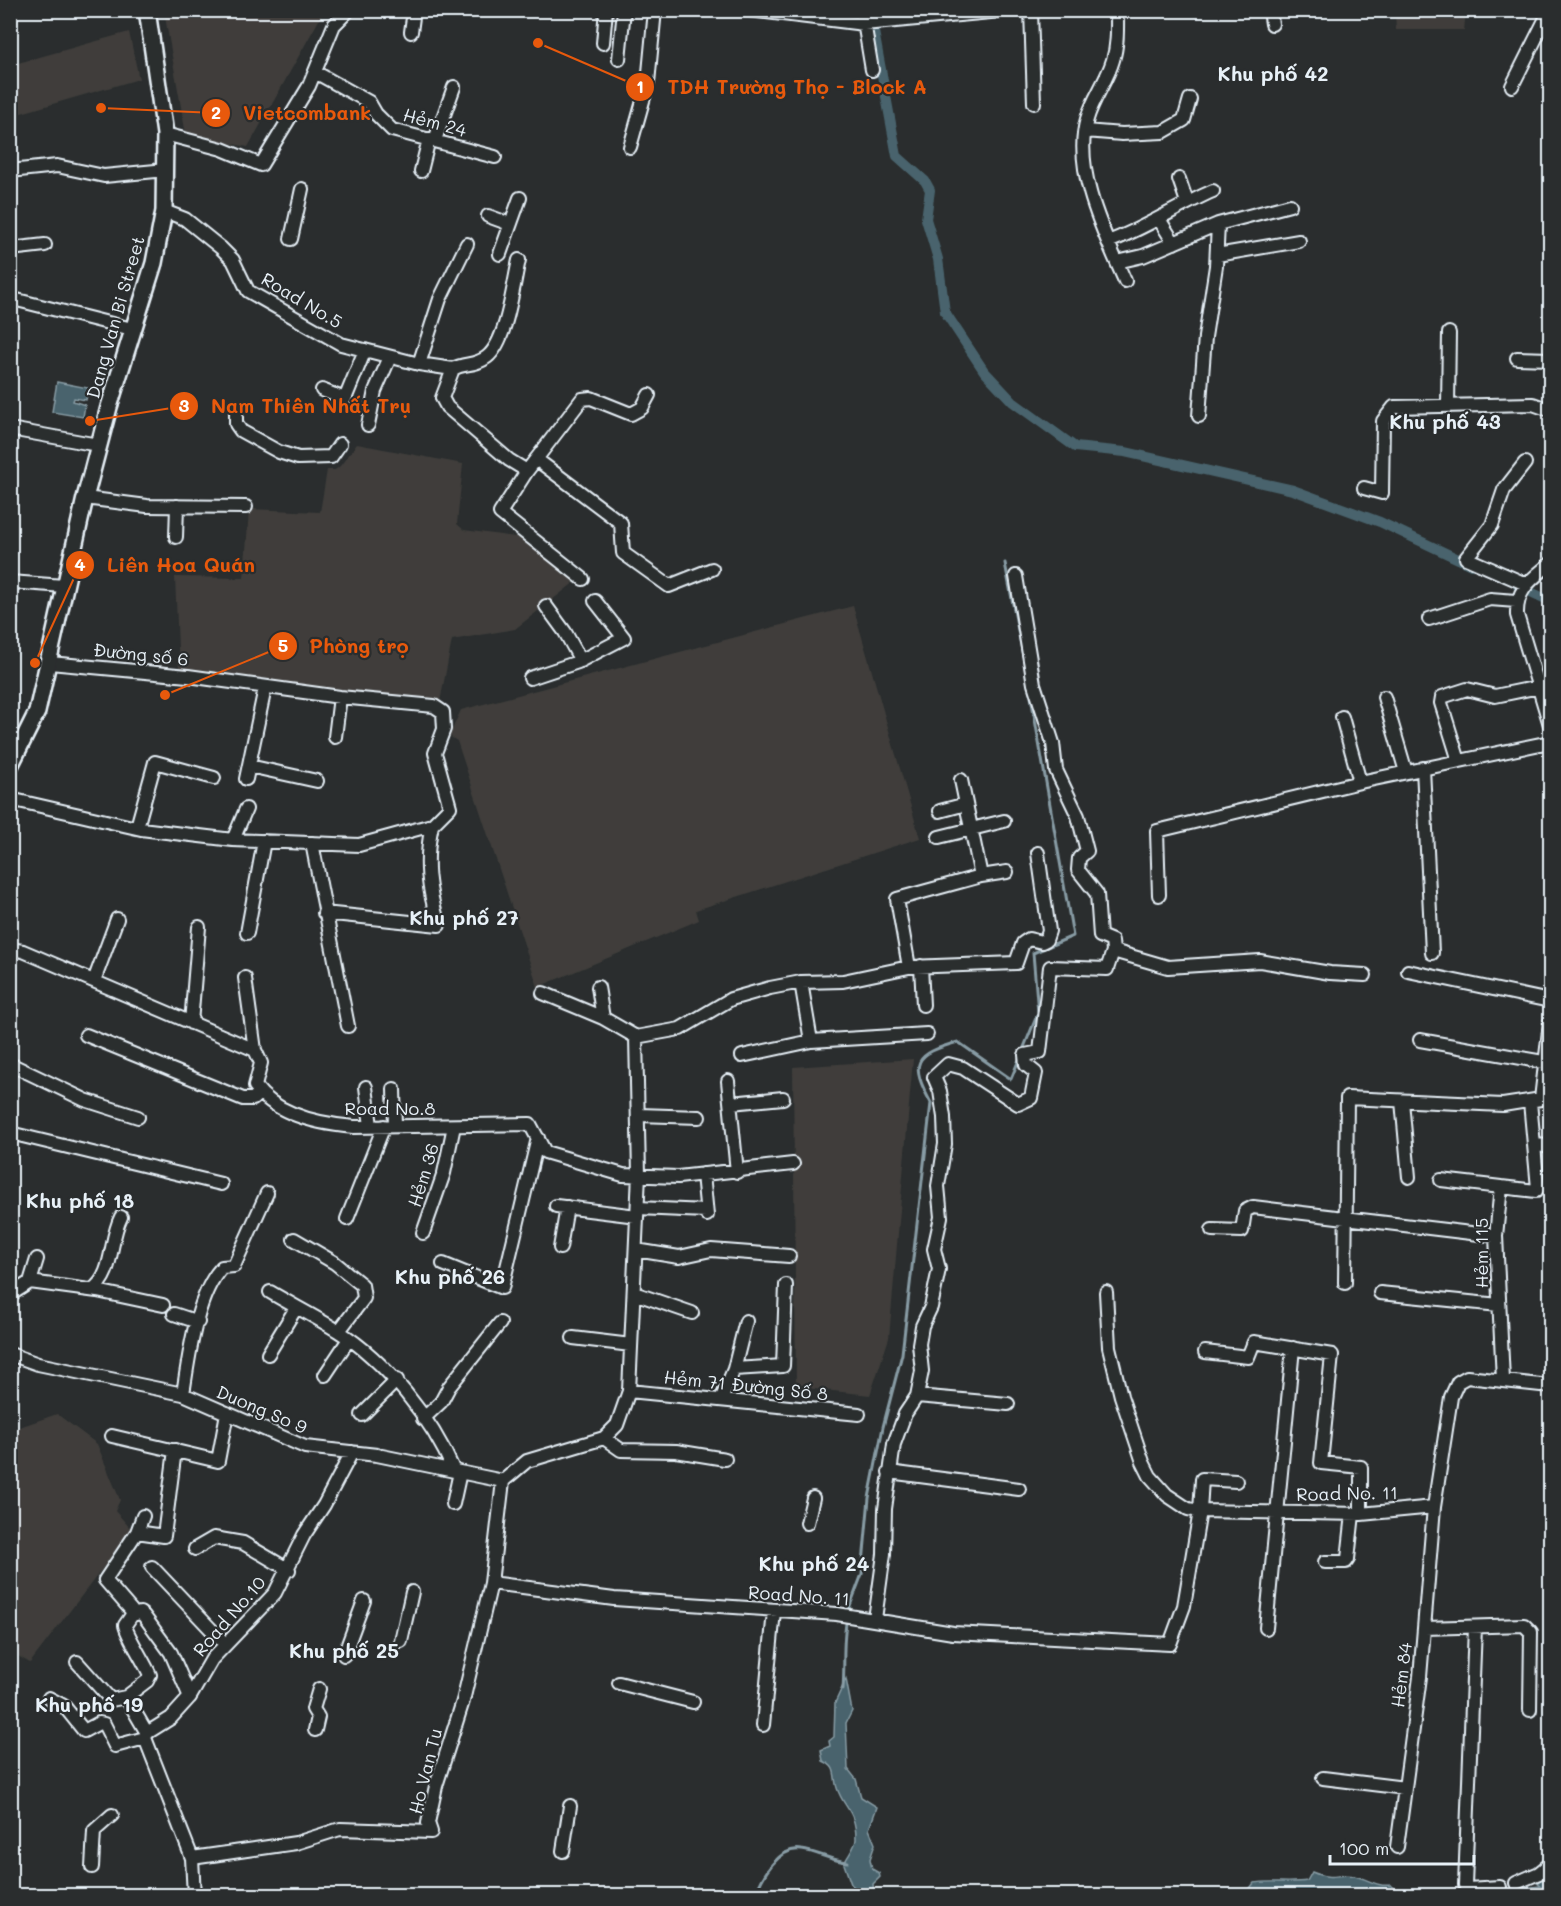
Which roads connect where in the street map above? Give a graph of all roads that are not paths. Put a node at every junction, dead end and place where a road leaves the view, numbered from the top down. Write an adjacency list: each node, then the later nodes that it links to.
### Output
1 (147, 10): 27 (main road, Dang Van Bi Street)
2 (349, 10): 21 (street)
3 (414, 10): 17 (street)
4 (606, 10): 18 (street)
5 (624, 10): 19 (street)
6 (655, 10): 29 (street)
7 (749, 10): 15 (street)
8 (862, 10): 15 (street)
9 (1012, 10): 14 (street)
10 (1031, 10): 25 (street)
11 (1118, 10): 26 (street)
12 (1270, 10): 16 (street)
13 (1551, 10): 22 (street)
14 (1006, 11): 15 (street)
15 (864, 24): 20 (street)
16 (1272, 24)
17 (411, 32)
18 (603, 43)
19 (620, 59)
20 (872, 70)
21 (315, 72): 27 (street); 28 (street, Hẻm 24)
22 (1512, 86)
23 (454, 87): 28 (street)
24 (1190, 99): 26 (street)
25 (1034, 103)
26 (1085, 131): 47 (street)
27 (165, 134): 31 (main road, Dang Van Bi Street)
28 (432, 140): 30 (street, Hẻm 24); 33 (street)
29 (630, 147)
30 (495, 157)
31 (166, 170): 32 (street); 40 (main road, Dang Van Bi Street)
32 (10, 171)
33 (420, 171)
34 (1179, 179): 38 (street)
35 (302, 189): 45 (street)
36 (1214, 191): 38 (street)
37 (520, 198): 43 (street)
38 (1187, 202): 42 (street)
39 (1290, 205): 44 (street)
40 (164, 211): 58 (main road, Dang Van Bi Street); 60 (street, Road No.5)
41 (488, 216): 43 (street)
42 (1159, 219): 47 (street); 48 (street)
43 (510, 224): 52 (street)
44 (1218, 224): 48 (street); 53 (street)
45 (291, 239)
46 (1299, 241): 53 (street)
47 (1108, 242): 55 (street)
48 (1174, 243): 55 (street)
49 (467, 244): 64 (street)
50 (45, 245): 51 (street)
51 (10, 249)
52 (500, 254)
53 (1217, 255): 71 (street)
54 (519, 260): 65 (street)
55 (1117, 262): 56 (street)
56 (1125, 281)
57 (13, 299): 58 (street)
58 (132, 329): 75 (main road, Dang Van Bi Street)
59 (1449, 333): 68 (street)
60 (365, 350): 61 (street, Road No.5); 66 (street)
61 (390, 357): 64 (street, Road No.5); 72 (street)
62 (1517, 358): 63 (street)
63 (1551, 359)
64 (419, 364): 65 (street, Road No.5)
65 (453, 369): 78 (street)
66 (322, 390)
67 (649, 395): 76 (street)
68 (1448, 406): 69 (street); 79 (street)
69 (1551, 410)
70 (237, 413): 74 (street)
71 (1199, 416)
72 (368, 425)
73 (10, 429): 75 (street)
74 (339, 444)
75 (98, 445): 80 (main road, Dang Van Bi Street)
76 (536, 459): 78 (street); 85 (street)
77 (1525, 463): 89 (street)
78 (527, 471): 87 (street)
79 (1364, 488)
80 (85, 498): 81 (street); 90 (main road, Dang Van Bi Street)
81 (177, 506): 82 (street); 83 (street)
82 (246, 507)
83 (176, 537)
84 (1551, 564): 89 (street)
85 (712, 569)
86 (1016, 576): 137 (street)
87 (583, 579)
88 (10, 582): 90 (street)
89 (1525, 585): 91 (street)
90 (64, 586): 96 (main road, Dang Van Bi Street)
91 (1516, 601): 94 (street); 98 (street)
92 (596, 602): 95 (street)
93 (546, 606): 95 (street)
94 (1428, 619)
95 (580, 661): 97 (street)
96 (50, 663): 99 (street, Đường số 6); 107 (main road, Dang Van Bi Street)
97 (530, 678)
98 (1539, 687): 103 (street); 106 (street)
99 (265, 688): 100 (street, Đường số 6); 108 (street)
100 (340, 697): 104 (street); 121 (street, Đường số 6)
101 (1384, 697): 110 (street)
102 (1342, 717): 115 (street)
103 (1551, 725)
104 (335, 737)
105 (1551, 742): 106 (street)
106 (1459, 761): 109 (street)
107 (10, 766)
108 (249, 766): 112 (street); 114 (street)
109 (1423, 768): 110 (street); 138 (street)
110 (1406, 772): 115 (street)
111 (214, 778): 122 (street)
112 (246, 779)
113 (961, 780): 117 (street)
114 (317, 781)
115 (1360, 782): 131 (street)
116 (10, 799): 122 (street)
117 (966, 804): 119 (street); 123 (street)
118 (246, 809): 125 (street)
119 (940, 812)
120 (1004, 821): 123 (street)
121 (432, 825): 127 (street); 132 (street)
122 (137, 827): 125 (street)
123 (971, 831): 124 (street); 130 (street)
124 (939, 837)
125 (233, 840): 126 (street)
126 (264, 841): 127 (street); 135 (street)
127 (312, 843): 132 (street)
128 (1038, 853): 139 (street)
129 (1007, 872): 130 (street)
130 (981, 876): 139 (street)
131 (1159, 895)
132 (324, 913): 152 (street)
133 (117, 919): 143 (street)
134 (200, 927): 151 (street)
135 (247, 933)
136 (10, 949): 143 (street)
137 (1113, 951): 141 (street); 234 (street)
138 (1432, 953)
139 (915, 967): 144 (street); 148 (street)
140 (1408, 971): 147 (street)
141 (1365, 975)
142 (245, 978): 158 (street)
143 (94, 981): 151 (street)
144 (801, 982): 155 (street); 157 (street)
145 (598, 987): 149 (street)
146 (543, 993): 149 (street)
147 (1551, 1001)
148 (923, 1005)
149 (603, 1018): 155 (street)
150 (1551, 1022): 160 (street)
151 (191, 1023): 158 (street)
152 (348, 1026)
153 (927, 1034): 157 (street)
154 (86, 1035): 165 (street)
155 (636, 1037): 170 (street)
156 (1420, 1040): 160 (street)
157 (812, 1041): 159 (street)
158 (255, 1050): 165 (street)
159 (742, 1056)
160 (1547, 1062): 168 (street)
161 (10, 1064): 172 (street)
162 (728, 1081): 169 (street)
163 (366, 1087): 173 (street)
164 (394, 1089): 173 (street)
165 (260, 1092): 173 (street, Road No.8)
166 (783, 1098): 169 (street)
167 (1402, 1101): 168 (street); 183 (street); 193 (street)
168 (1530, 1102): 177 (street)
169 (731, 1103): 180 (street)
170 (639, 1115): 171 (street); 181 (street)
171 (699, 1116)
172 (138, 1117)
173 (383, 1126): 174 (street, Road No.8); 192 (street)
174 (454, 1126): 176 (street, Road No.8); 195 (street, Hẻm 36)
175 (10, 1133): 185 (street)
176 (538, 1138): 181 (street, Road No.8); 202 (street)
177 (1534, 1144): 178 (street); 187 (street)
178 (1551, 1146)
179 (794, 1164): 180 (street, Road No.8)
180 (737, 1172): 182 (street, Road No.8)
181 (639, 1174): 182 (street, Road No.8); 190 (street)
182 (704, 1174): 190 (street)
183 (1409, 1177)
184 (1441, 1180): 186 (street)
185 (221, 1184)
186 (1501, 1187): 187 (street); 196 (street, Hẻm 115)
187 (1536, 1191): 188 (street)
188 (1551, 1192)
189 (267, 1193): 218 (street)
190 (637, 1212): 198 (street); 199 (street)
191 (121, 1217): 206 (street)
192 (347, 1219)
193 (1346, 1219): 194 (street); 196 (street); 204 (street)
194 (1212, 1230)
195 (423, 1233)
196 (1496, 1236): 213 (street, Hẻm 115)
197 (294, 1239): 220 (street)
198 (560, 1248)
199 (636, 1250): 200 (street); 209 (street)
200 (789, 1256)
201 (37, 1259): 203 (street)
202 (443, 1264)
203 (30, 1282): 206 (street); 211 (street)
204 (1345, 1283)
205 (786, 1285): 227 (street)
206 (92, 1290): 212 (street)
207 (270, 1292): 214 (street)
208 (1106, 1292): 254 (street)
209 (634, 1293): 215 (street); 222 (street)
210 (1380, 1293): 213 (street)
211 (10, 1295)
212 (163, 1305)
213 (1499, 1305): 230 (street, Hẻm 115)
214 (296, 1308): 220 (street); 226 (street)
215 (692, 1313)
216 (174, 1314): 218 (street)
217 (746, 1321): 227 (street)
218 (198, 1322): 233 (street)
219 (500, 1323): 240 (street)
220 (344, 1335): 228 (street); 229 (street)
221 (573, 1338): 222 (street)
222 (631, 1345): 232 (street)
223 (1293, 1348): 224 (street); 255 (street); 256 (street)
224 (1205, 1352)
225 (10, 1354): 233 (street, Duong So 9)
226 (268, 1354)
227 (734, 1369): 235 (street)
228 (325, 1375)
229 (398, 1380): 239 (street); 240 (street)
230 (1503, 1380): 231 (street); 253 (street)
231 (1551, 1386)
232 (629, 1391): 235 (street, Hẻm 71 Đường Số 8); 242 (street)
233 (183, 1394): 237 (street, Duong So 9)
234 (917, 1396): 236 (street); 247 (street)
235 (721, 1400): 238 (street, Hẻm 71 Đường Số 8)
236 (1008, 1404)
237 (227, 1413): 243 (street); 244 (street, Duong So 9)
238 (859, 1414)
239 (362, 1415)
240 (423, 1419): 246 (street)
241 (112, 1436): 243 (street)
242 (604, 1438): 245 (street); 248 (street)
243 (175, 1449): 259 (street)
244 (352, 1452): 246 (street, Duong So 9); 263 (street, Road No.10)
245 (725, 1458)
246 (457, 1471): 248 (street, Duong So 9); 252 (street)
247 (889, 1472): 250 (street); 269 (street)
248 (503, 1481): 264 (street, Ho Van Tu)
249 (1236, 1481): 254 (street)
250 (1019, 1489)
251 (813, 1498): 258 (street)
252 (453, 1504)
253 (1434, 1507): 256 (street, Road No. 11); 272 (street, Hẻm 84)
254 (1200, 1511): 255 (street, Road No. 11); 269 (street, Road No. 11)
255 (1275, 1512): 256 (street, Road No. 11); 271 (street)
256 (1357, 1514): 261 (street)
257 (143, 1516): 259 (street)
258 (807, 1523)
259 (137, 1532): 268 (street)
260 (195, 1549): 263 (street)
261 (1325, 1562)
262 (152, 1567): 274 (street)
263 (289, 1570): 274 (street, Road No.10)
264 (491, 1583): 267 (street, Road No. 11); 293 (street, Ho Van Tu)
265 (412, 1592): 273 (street)
266 (364, 1601): 275 (street)
267 (774, 1611): 269 (street, Road No. 11); 284 (street)
268 (132, 1615): 279 (street); 281 (street)
269 (873, 1619)
270 (1475, 1627): 272 (street); 283 (street); 297 (street)
271 (1266, 1628)
272 (1425, 1628): 288 (street, Hẻm 84)
273 (401, 1641)
274 (225, 1644): 281 (street, Road No.10)
275 (345, 1655)
276 (77, 1662): 279 (street)
277 (619, 1683): 282 (street)
278 (319, 1689): 285 (street)
279 (126, 1697): 286 (street)
280 (49, 1698): 286 (street, Road No.10)
281 (190, 1698): 286 (street, Road No.10)
282 (693, 1702)
283 (1530, 1710)
284 (763, 1725)
285 (315, 1730)
286 (146, 1735): 293 (street)
287 (1323, 1778): 288 (street)
288 (1405, 1788): 291 (street, Hẻm 84)
289 (570, 1806): 292 (street)
290 (112, 1815): 295 (street)
291 (1397, 1847)
292 (563, 1851)
293 (192, 1858): 298 (street)
294 (1551, 1864): 296 (street)
295 (92, 1867)
296 (1516, 1883)
297 (1500, 1887)
298 (194, 1896)

